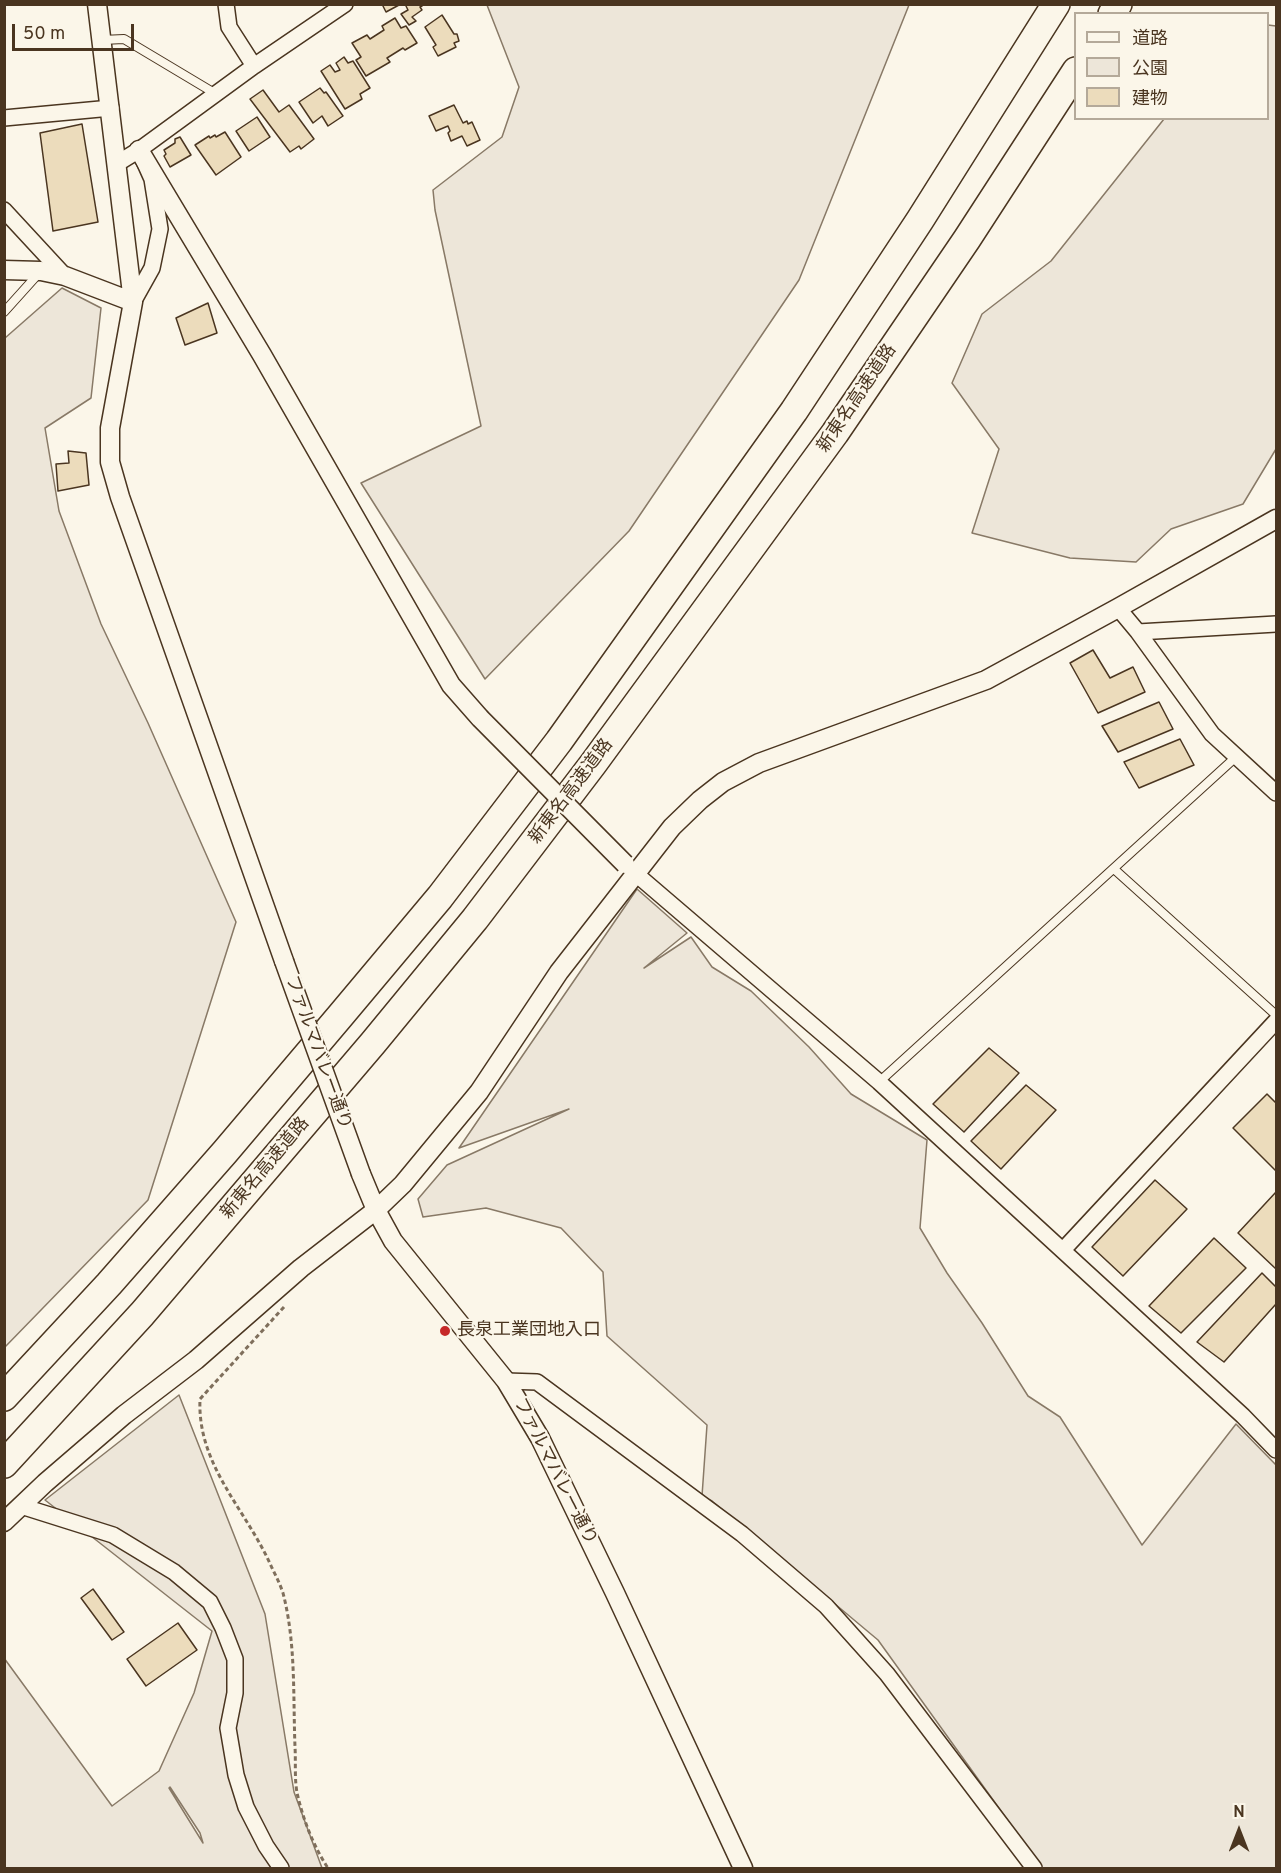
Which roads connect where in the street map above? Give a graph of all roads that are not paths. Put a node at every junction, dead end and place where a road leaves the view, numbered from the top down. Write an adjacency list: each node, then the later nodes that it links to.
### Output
1 (98, 4): 5 (street, ファルマバレー通り)
2 (226, 4): 6 (street)
3 (345, 4): 6 (street)
4 (1056, 4): 35 (highway)
5 (102, 40): 8 (lane); 9 (street, ファルマバレー通り)
6 (254, 66): 8 (street)
7 (1074, 74): 37 (highway, 新東名高速道路)
8 (216, 94): 11 (street)
9 (111, 108): 10 (street); 12 (street, ファルマバレー通り)
10 (4, 118)
11 (139, 150): 12 (street); 19 (street); 27 (street, bridge)
12 (118, 163): 19 (street, ファルマバレー通り)
13 (4, 210): 16 (street)
14 (4, 270): 15 (street)
15 (41, 271): 16 (street); 17 (lane)
16 (65, 276): 19 (street)
17 (15, 299): 18 (lane); 20 (lane)
18 (4, 302)
19 (133, 302): 32 (street, ファルマバレー通り, bridge)
20 (4, 312)
21 (1276, 519): 22 (street)
22 (1118, 608): 24 (street); 27 (street)
23 (1276, 624): 24 (street)
24 (1138, 632): 25 (street)
25 (1237, 756): 26 (street); 28 (lane)
26 (1276, 793)
27 (630, 869): 31 (street); 32 (street)
28 (1114, 869): 29 (lane); 31 (lane)
29 (1276, 1015)
30 (1276, 1021): 33 (street)
31 (879, 1082): 33 (street)
32 (376, 1210): 34 (street, ファルマバレー通り); 38 (street)
33 (1063, 1250): 36 (street)
34 (506, 1381): 41 (street, ファルマバレー通り); 42 (street)
35 (4, 1397)
36 (1276, 1450)
37 (4, 1464)
38 (21, 1506): 39 (street); 40 (street)
39 (4, 1522)
40 (281, 1869)
41 (743, 1869)
42 (1034, 1869)

